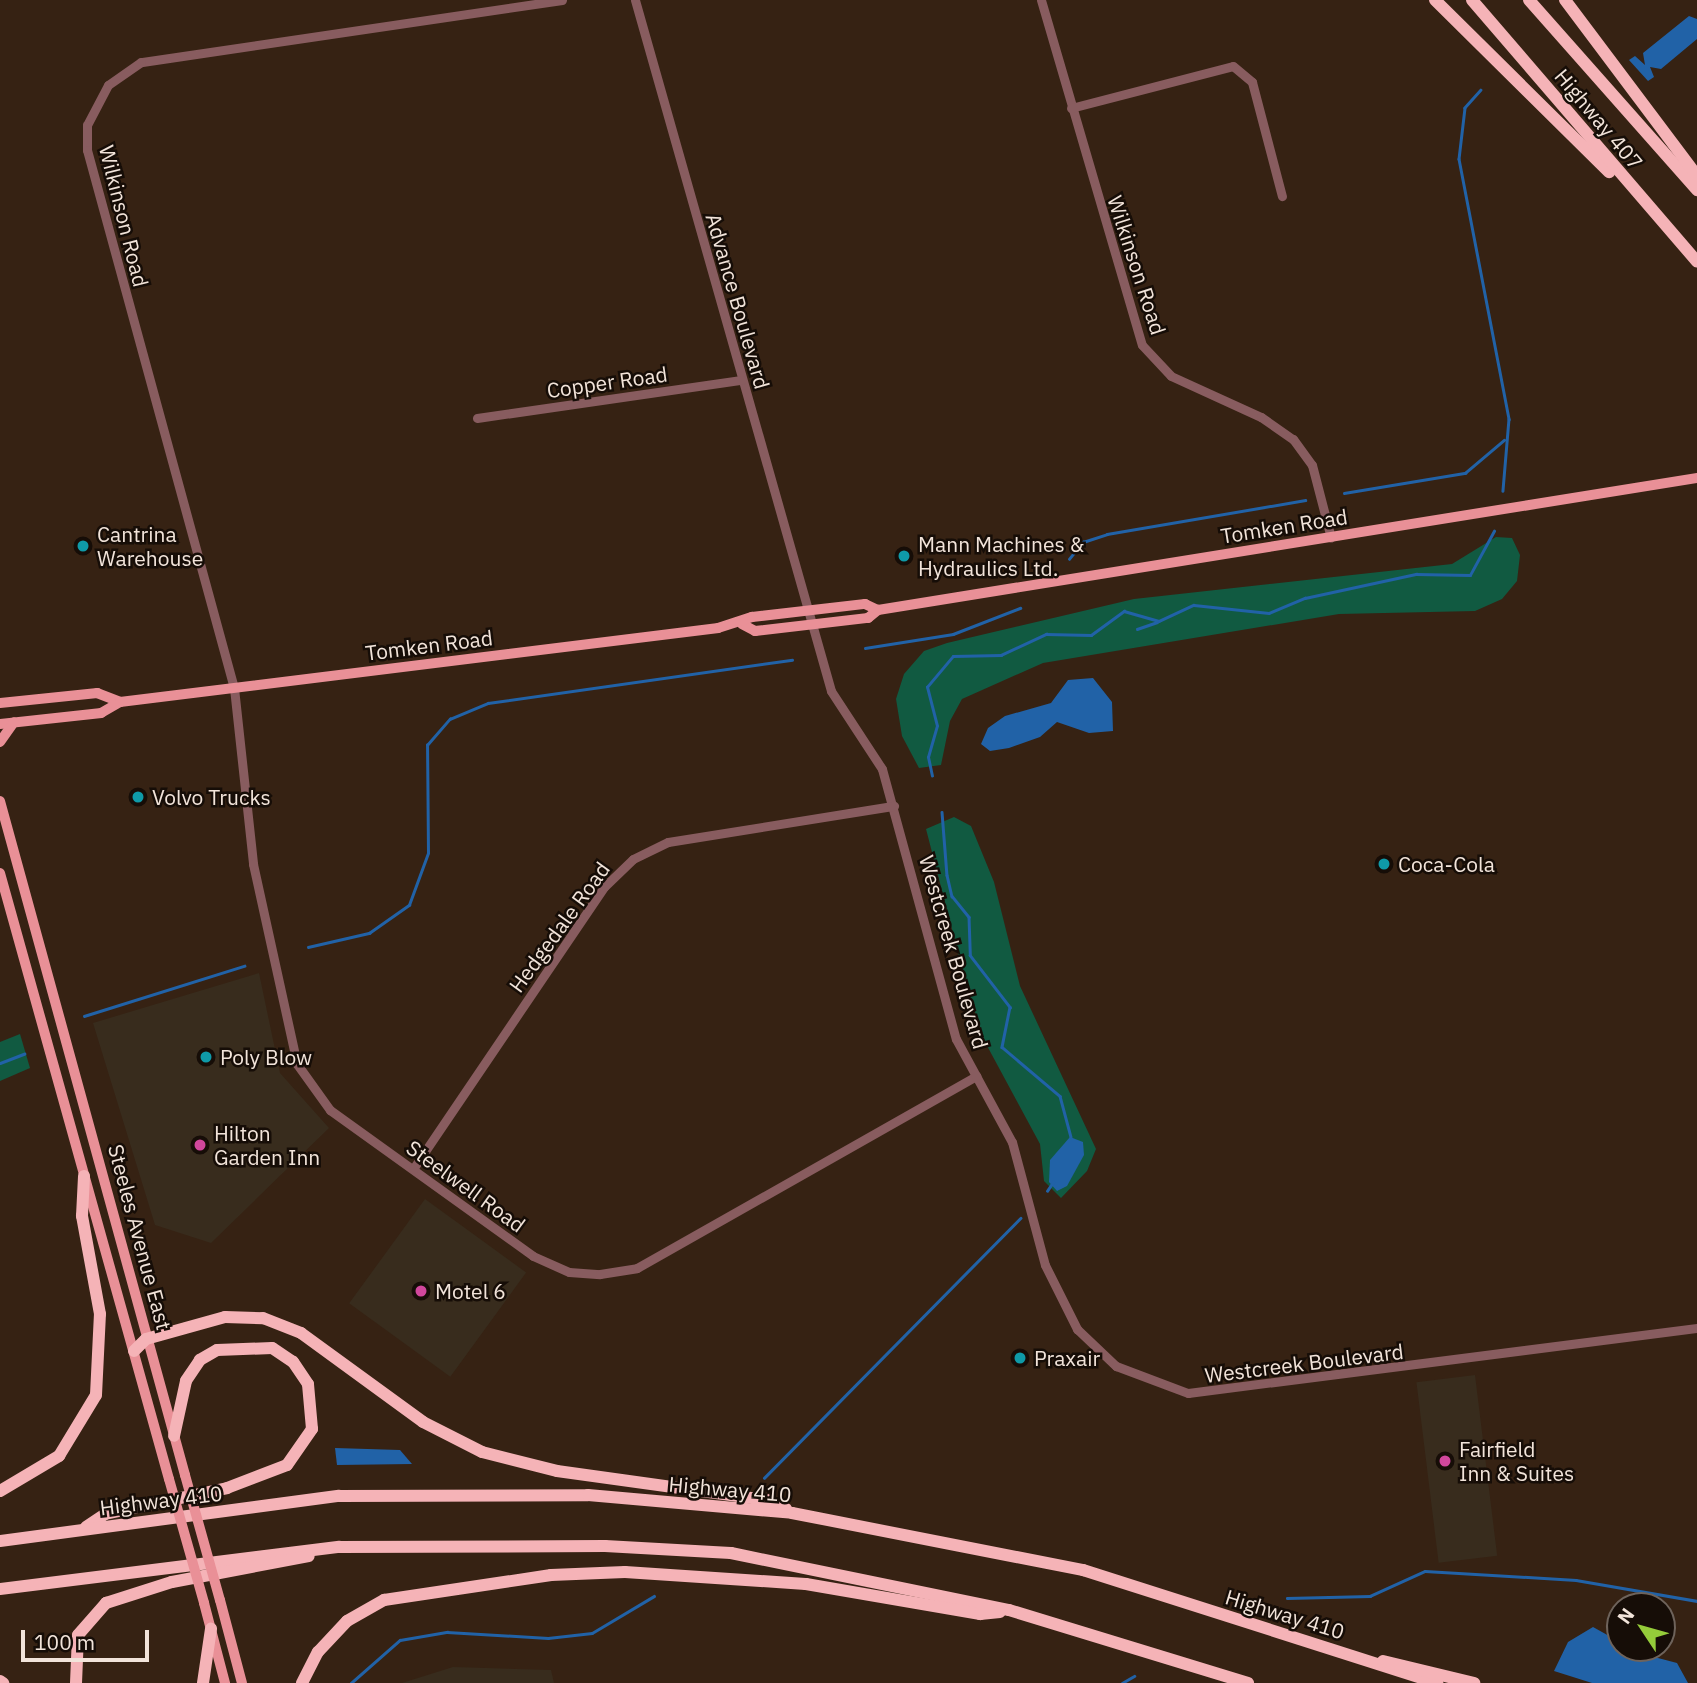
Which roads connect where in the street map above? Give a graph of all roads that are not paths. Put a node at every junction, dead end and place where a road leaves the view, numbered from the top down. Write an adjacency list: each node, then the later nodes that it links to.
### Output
1 (562, 0): 22 (street, Wilkinson Road)
2 (635, 0): 14 (street, Advance Boulevard)
3 (1041, 0): 8 (street, Wilkinson Road)
4 (1435, 0): 12 (highway)
5 (1472, 0): 12 (highway, Highway 407)
6 (1529, 0): 10 (highway, Highway 407)
7 (1565, 0): 9 (highway)
8 (1071, 108): 11 (street); 17 (street, Wilkinson Road)
9 (1697, 176)
10 (1697, 190)
11 (1282, 196)
12 (1660, 221): 13 (highway, Highway 407)
13 (1697, 262)
14 (741, 380): 15 (street, Copper Road); 18 (street, Advance Boulevard)
15 (477, 418)
16 (1697, 478): 17 (main road, Tomken Road)
17 (1331, 538): 19 (main road, Tomken Road)
18 (811, 610): 19 (main road, Tomken Road); 20 (main road, Tomken Road); 21 (street, Westcreek Boulevard)
19 (878, 610): 21 (main road, Tomken Road)
20 (742, 624): 21 (main road, Tomken Road); 22 (main road, Tomken Road)
21 (815, 624): 29 (street, Westcreek Boulevard)
22 (234, 688): 23 (main road, Tomken Road); 32 (street, Steelwell Road)
23 (120, 702): 24 (main road, Tomken Road); 25 (main road, Tomken Road)
24 (0, 703)
25 (14, 722): 26 (main road, Tomken Road); 27 (main road)
26 (0, 724)
27 (0, 742)
28 (0, 801): 35 (main road, Steeles Avenue East)
29 (894, 806): 31 (street, Westcreek Boulevard); 32 (street, Hedgedale Road)
30 (0, 873): 33 (main road, Steeles Avenue East)
31 (976, 1076): 32 (street, Steelwell Road); 34 (street, Westcreek Boulevard)
32 (413, 1169)
33 (84, 1176): 36 (main road, Steeles Avenue East); 38 (highway)
34 (1697, 1328)
35 (146, 1339): 36 (highway); 37 (main road, Steeles Avenue East); 39 (highway)
36 (134, 1351): 45 (main road, Steeles Avenue East, bridge)
37 (174, 1436): 40 (highway); 50 (main road, Steeles Avenue East, bridge)
38 (0, 1492)
39 (792, 1513): 40 (highway, Highway 410); 46 (highway, Highway 410)
40 (83, 1529): 41 (highway, Highway 410)
41 (0, 1541)
42 (339, 1548): 43 (highway); 44 (highway); 47 (highway)
43 (0, 1589)
44 (1009, 1610): 51 (highway); 52 (highway)
45 (211, 1629): 48 (highway); 49 (main road, Steeles Avenue East)
46 (1372, 1662): 53 (highway, Highway 410); 54 (highway)
47 (76, 1683)
48 (203, 1683)
49 (225, 1683)
50 (242, 1683)
51 (302, 1683)
52 (1248, 1683)
53 (1437, 1683)
54 (1474, 1683)

